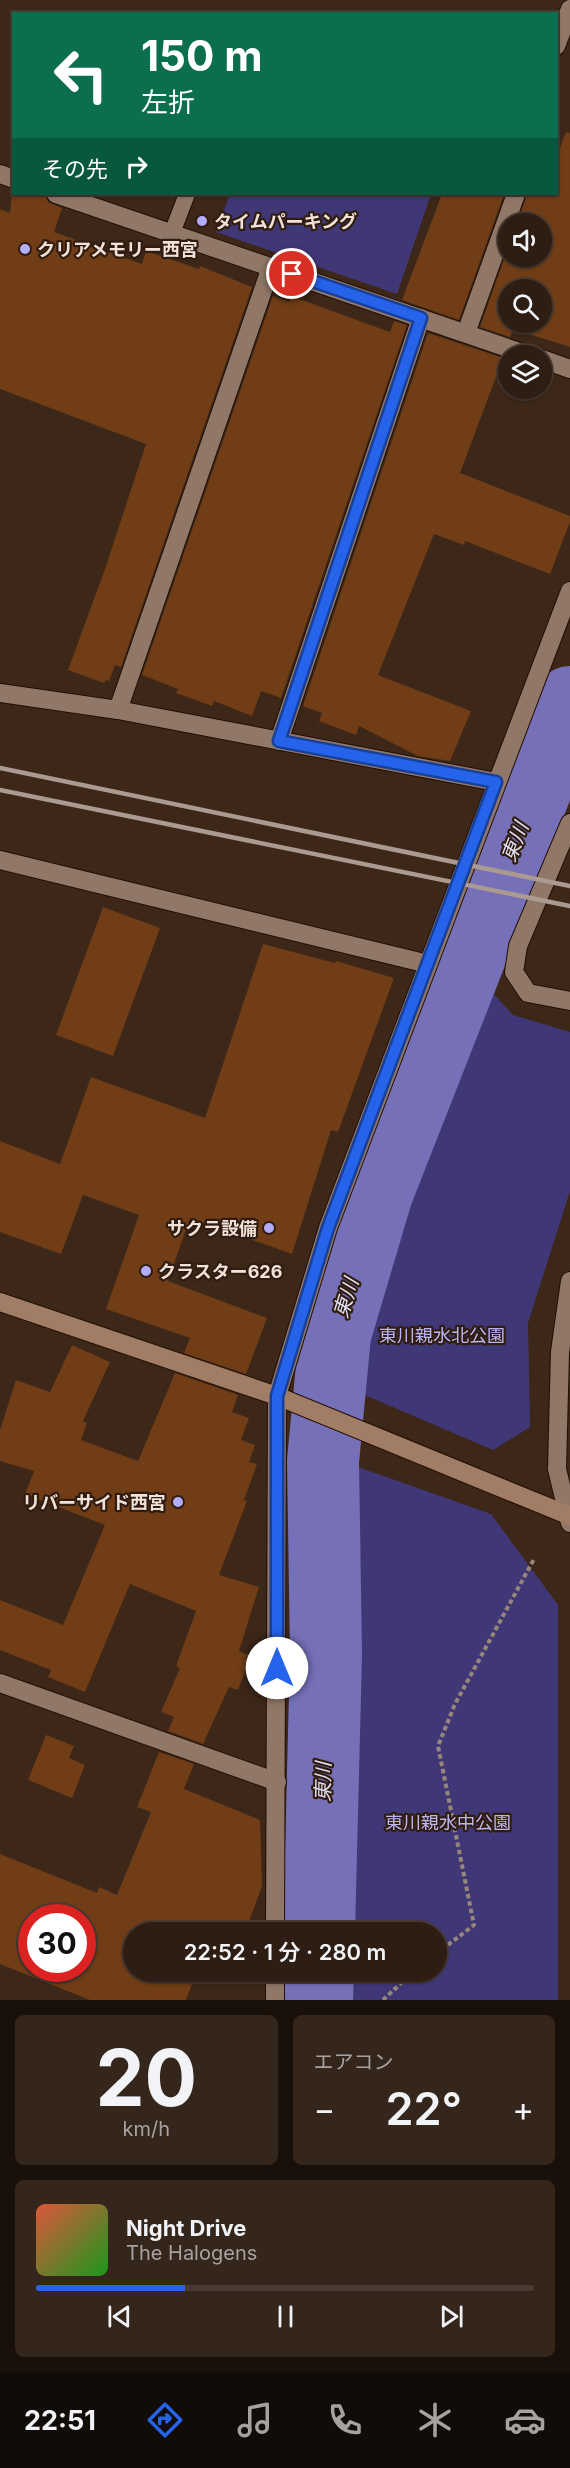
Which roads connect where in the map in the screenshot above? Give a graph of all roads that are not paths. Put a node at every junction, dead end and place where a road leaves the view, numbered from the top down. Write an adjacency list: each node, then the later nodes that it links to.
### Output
1 (570, 9): 2 (street)
2 (558, 41)
3 (59, 195): 6 (street)
4 (187, 195): 6 (lane)
5 (516, 195): 9 (street)
6 (172, 233): 7 (street)
7 (271, 267): 8 (street); 15 (street)
8 (421, 318): 9 (street); 16 (street)
9 (466, 333): 10 (street)
10 (500, 345)
11 (552, 363): 12 (street)
12 (570, 369)
13 (570, 591): 17 (street)
14 (0, 693): 15 (street)
15 (118, 710): 16 (street)
16 (279, 741): 17 (street)
17 (496, 782): 20 (street)
18 (570, 823): 21 (street)
19 (0, 860): 20 (street)
20 (428, 964): 24 (street)
21 (570, 1001)
22 (570, 1281): 25 (street)
23 (0, 1302): 24 (street)
24 (277, 1396): 25 (street); 27 (street)
25 (570, 1518)
26 (0, 1683): 27 (street)
27 (276, 1782): 28 (street)
28 (275, 1922)
29 (275, 1982): 30 (street)
30 (275, 2000)

